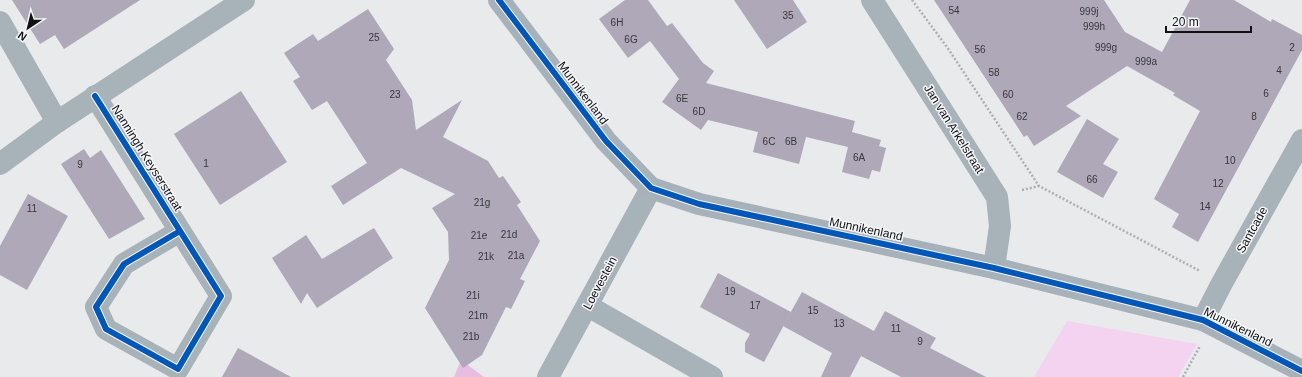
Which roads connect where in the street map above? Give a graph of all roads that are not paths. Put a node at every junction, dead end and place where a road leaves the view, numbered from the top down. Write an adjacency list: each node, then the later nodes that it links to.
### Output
1 (244, 0): 5 (street)
2 (499, 0): 9 (street, Munnikenland)
3 (872, 0): 11 (street, Jan van Arkelstraat)
4 (0, 22): 6 (street)
5 (95, 96): 6 (street); 10 (street, Nanningh Keyserstraat)
6 (57, 122): 8 (street)
7 (1302, 140): 13 (street, Santcade)
8 (0, 164)
9 (651, 188): 11 (street, Munnikenland); 12 (street, Loevestein)
10 (180, 231): 10 (street, Nanningh Keyserstraat)
11 (994, 268): 13 (street, Munnikenland)
12 (588, 306): 15 (street, Loevestein); 16 (street)
13 (1203, 320): 14 (street, Munnikenland)
14 (1302, 371)
15 (548, 377)
16 (712, 377)

